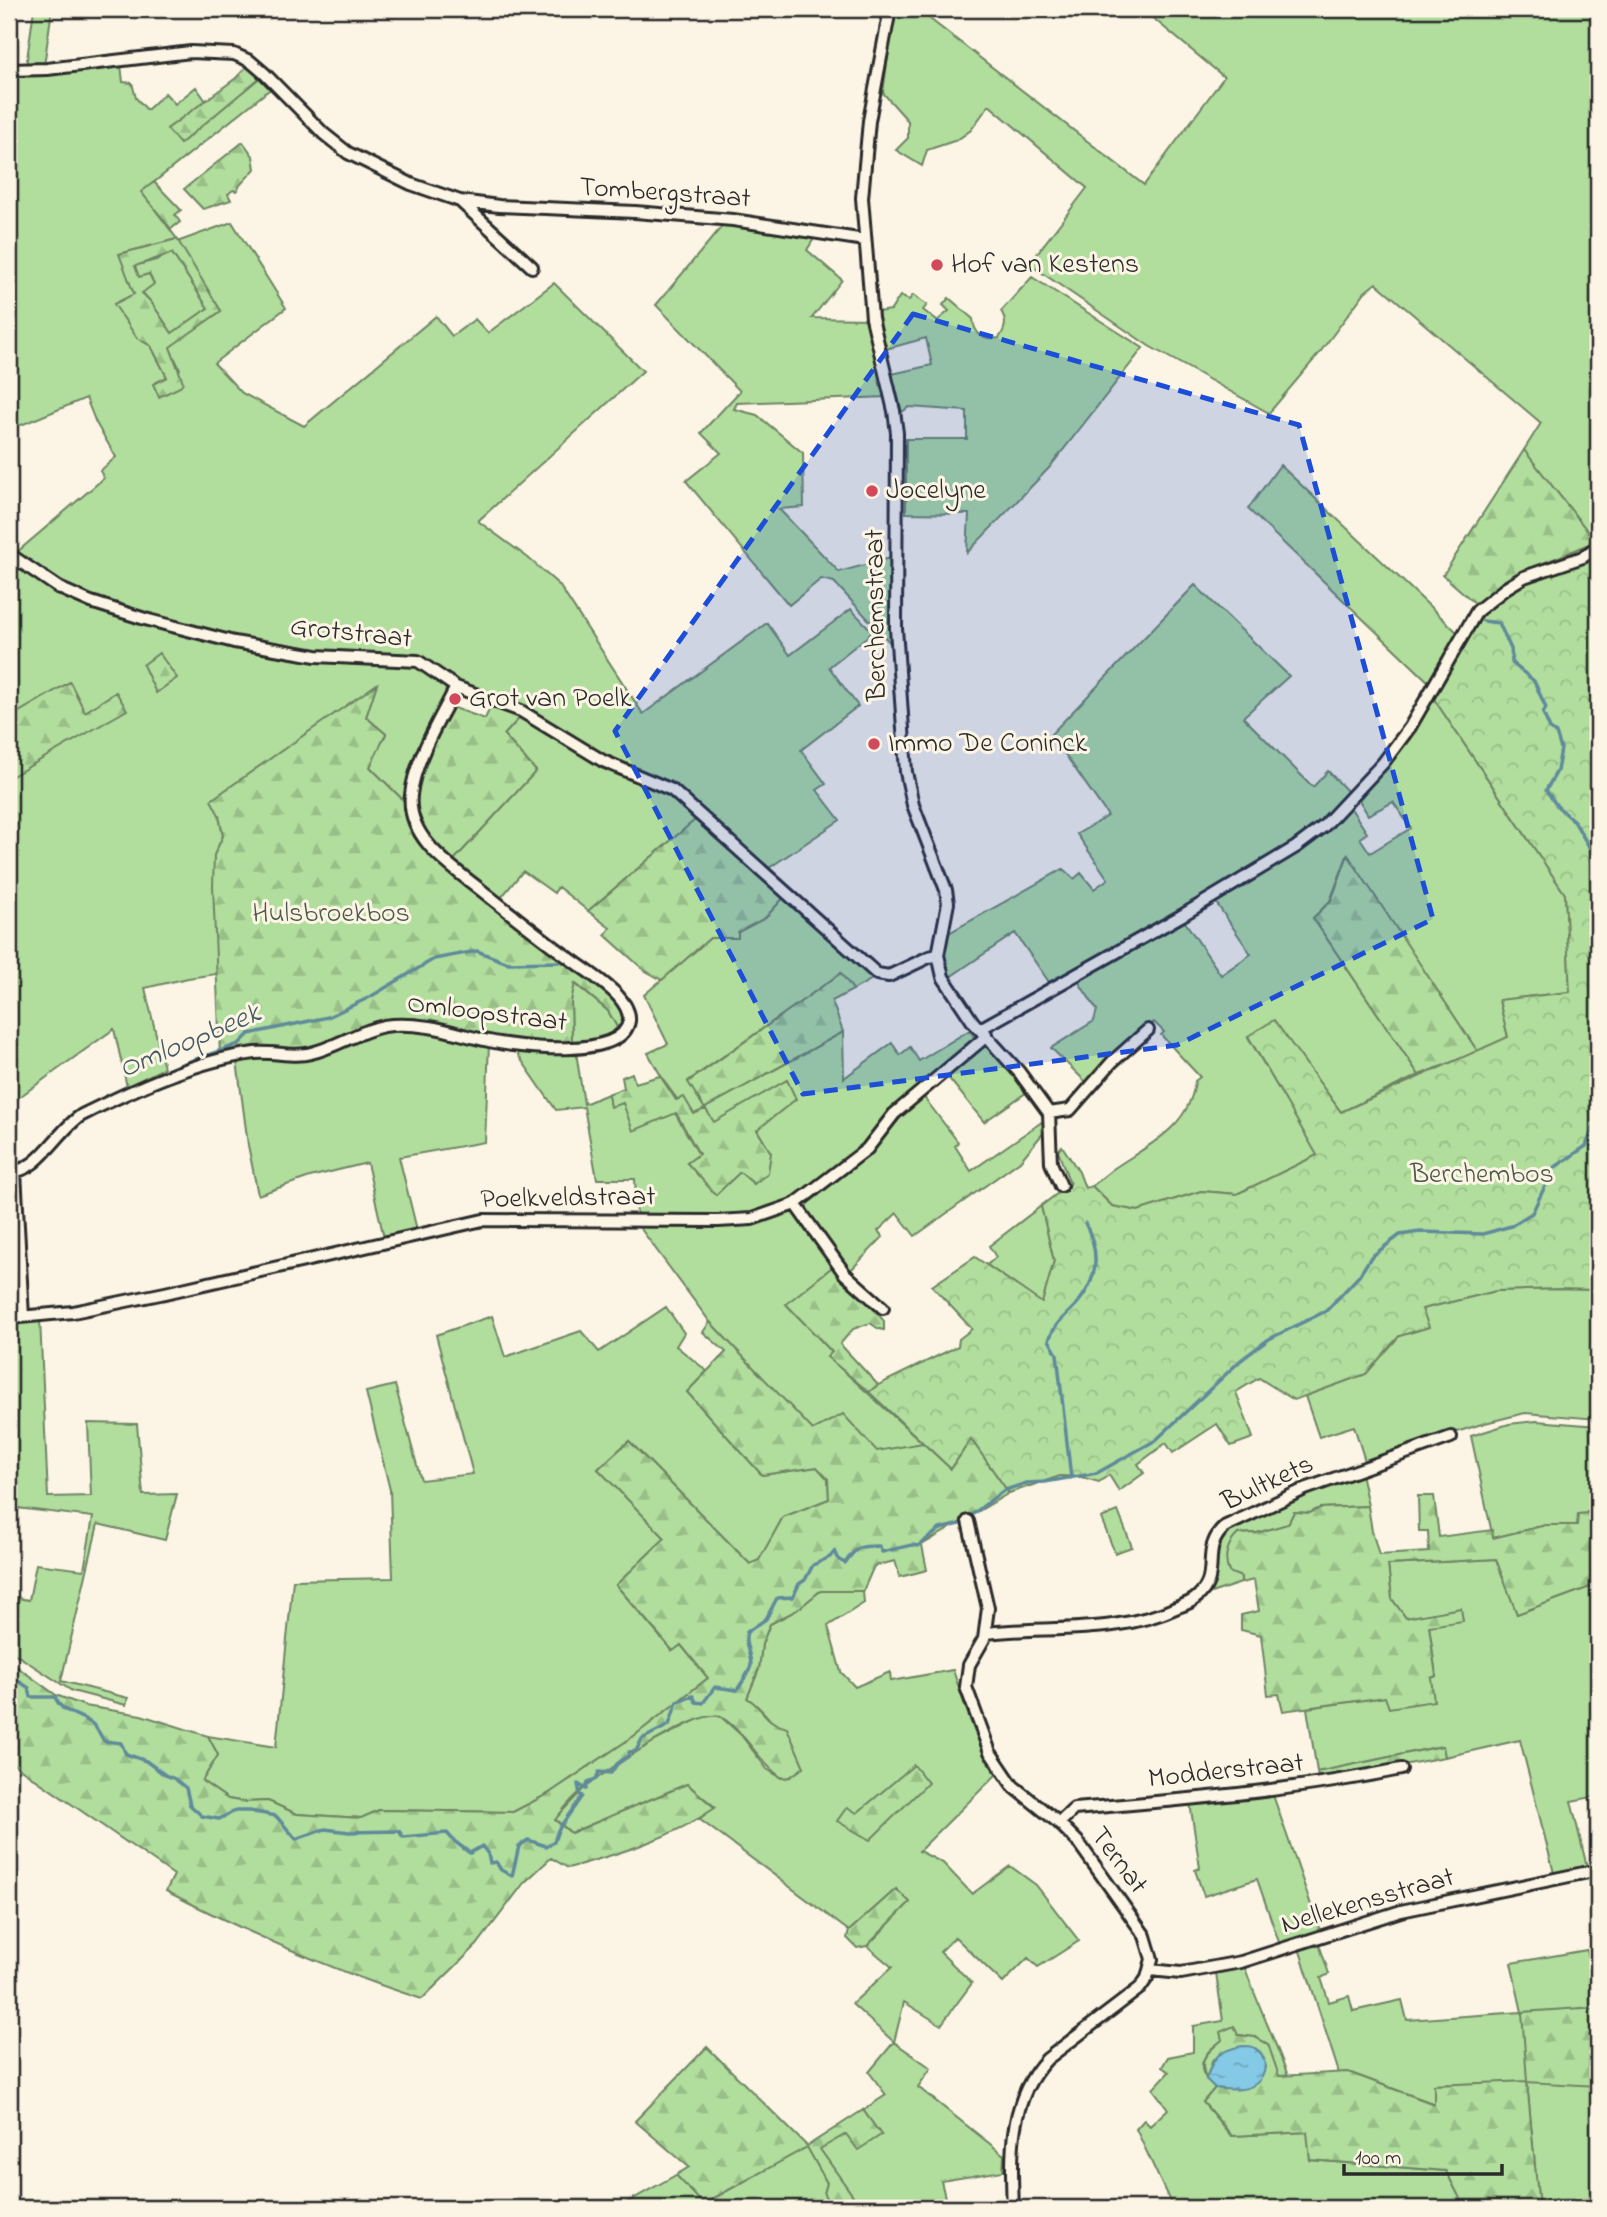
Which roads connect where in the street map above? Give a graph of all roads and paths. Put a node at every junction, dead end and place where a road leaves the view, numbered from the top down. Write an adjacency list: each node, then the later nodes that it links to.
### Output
1 (890, 9): 4 (street, Berchemstraat)
2 (9, 70): 3 (street, Tombergstraat)
3 (460, 201): 4 (street, Tombergstraat); 5 (street, Tombergstraat)
4 (865, 240): 9 (street, Berchemstraat)
5 (532, 267)
6 (1598, 546): 11 (street)
7 (9, 554): 8 (street, Grotstraat)
8 (456, 687): 9 (street, Grotstraat); 13 (street, Omloopstraat)
9 (938, 956): 11 (street)
10 (1148, 1030): 12 (street)
11 (983, 1031): 12 (street); 15 (street, Poelkveldstraat)
12 (1049, 1113): 14 (street)
13 (12, 1171): 17 (street)
14 (1061, 1186)
15 (795, 1203): 16 (street); 17 (street, Poelkveldstraat)
16 (883, 1308)
17 (23, 1317): 18 (street, Poelkveldstraat)
18 (9, 1318)
19 (1451, 1437): 21 (street, Bultkets)
20 (968, 1521): 21 (street, Ternat)
21 (986, 1633): 23 (street, Ternat)
22 (1401, 1769): 23 (street, Modderstraat)
23 (1059, 1823): 25 (street, Ternat)
24 (1598, 1870): 25 (street, Nellekensstraat)
25 (1150, 1970): 26 (street)
26 (1013, 2208)

